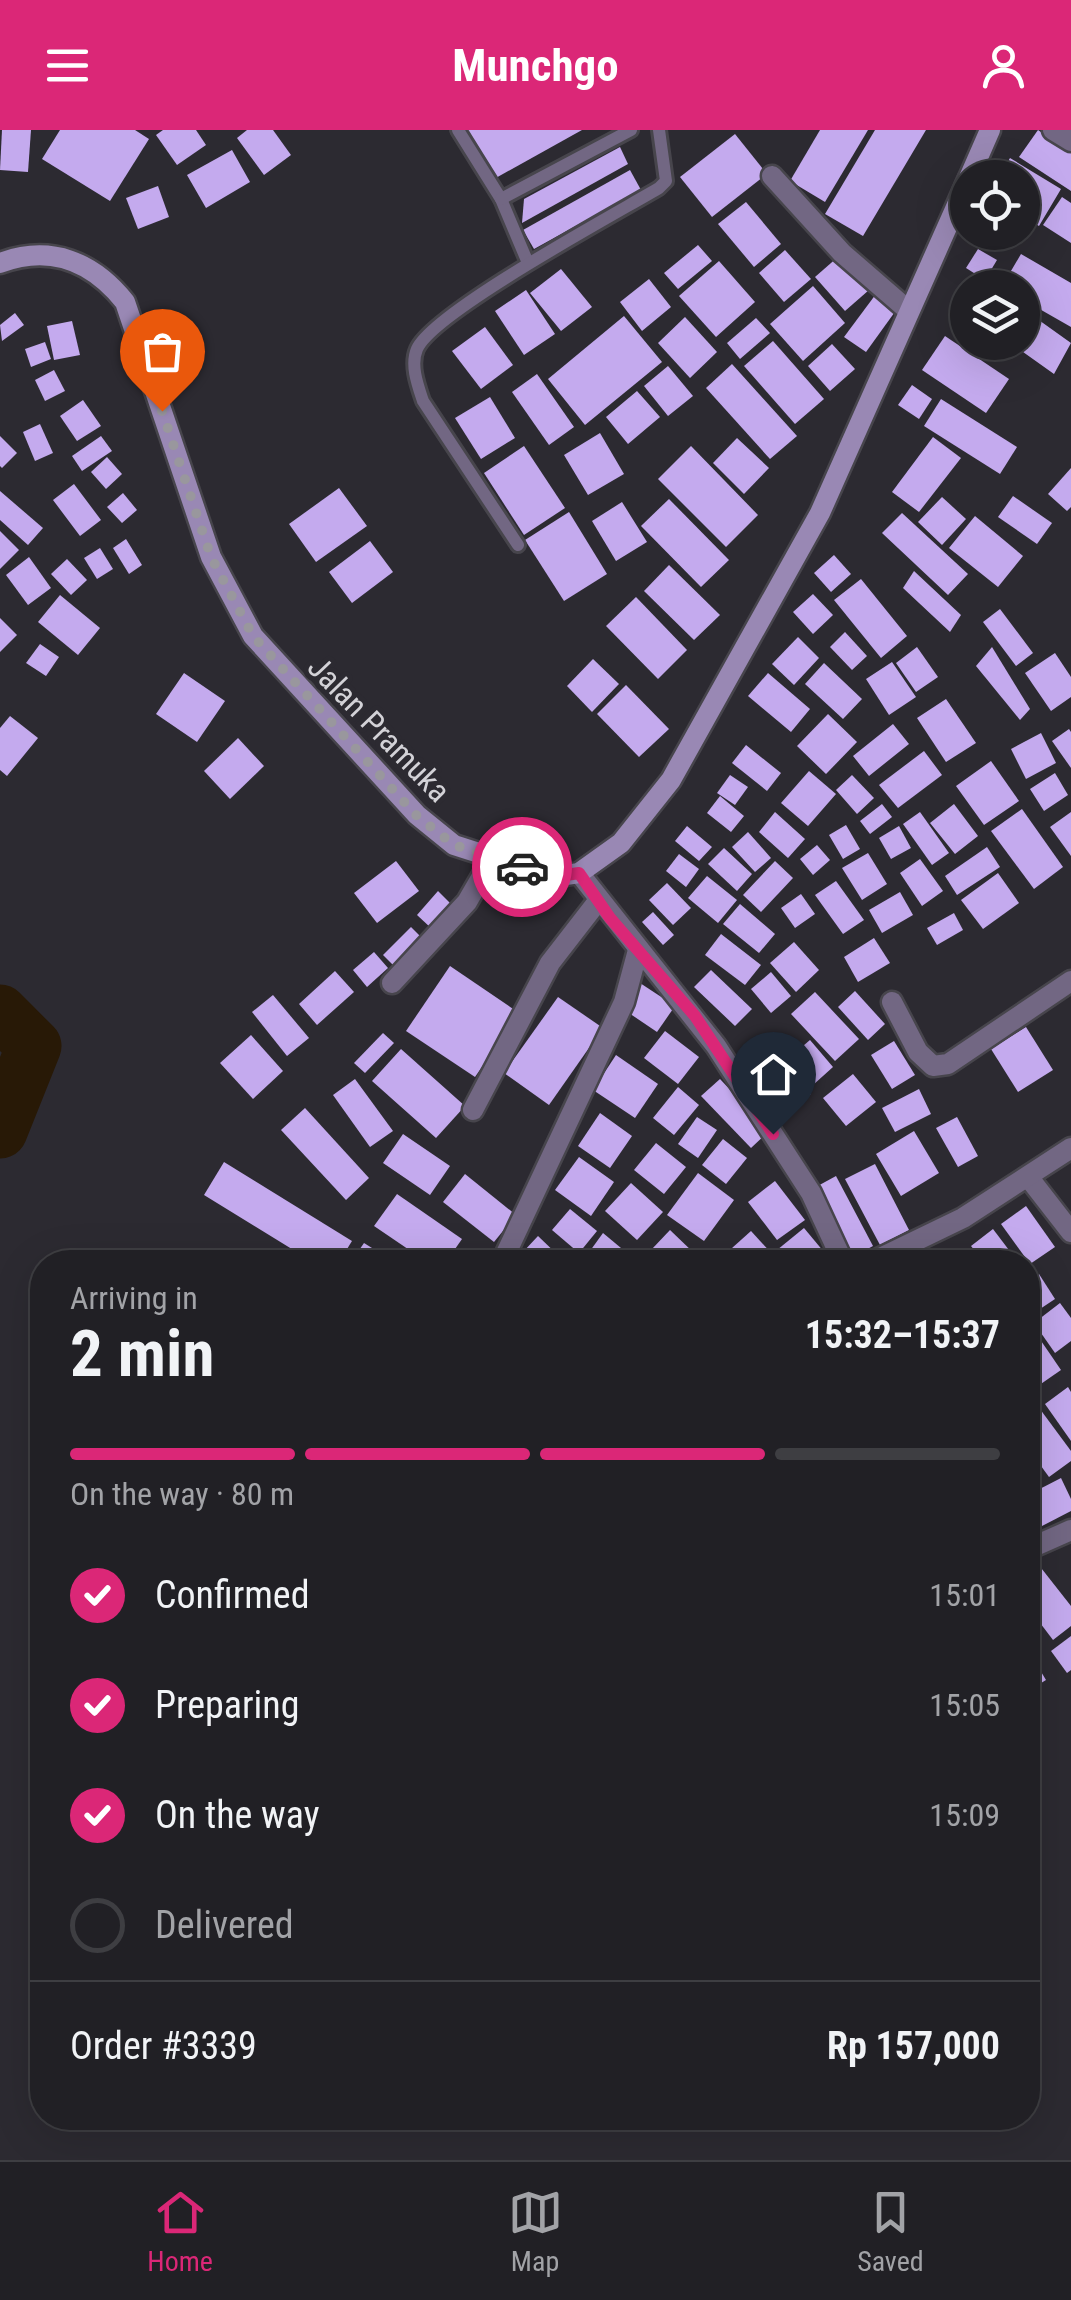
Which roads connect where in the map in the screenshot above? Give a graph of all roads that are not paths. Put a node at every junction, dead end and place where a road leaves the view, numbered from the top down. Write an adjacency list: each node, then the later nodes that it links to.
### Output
1 (458, 130): 9 (lane)
2 (632, 130): 9 (lane)
3 (659, 130): 12 (lane)
4 (990, 130): 7 (street)
5 (1054, 130): 6 (street)
6 (1071, 141)
7 (977, 160)
8 (772, 176): 13 (street)
9 (501, 199): 12 (lane)
10 (950, 219): 13 (street)
11 (2, 260): 15 (street, Jalan Pramuka)
12 (528, 263): 14 (lane)
13 (909, 311): 16 (street)
14 (518, 545)
15 (492, 858): 16 (street, Jalan Pramuka); 20 (street)
16 (579, 873): 17 (street)
17 (598, 901): 18 (street); 22 (street)
18 (638, 950): 26 (street); 27 (street)
19 (1071, 981): 21 (street)
20 (392, 983)
21 (892, 1002)
22 (473, 1110)
23 (1071, 1148): 24 (street)
24 (1029, 1178): 25 (street); 28 (street)
25 (1071, 1232)
26 (508, 1250)
27 (837, 1250)
28 (897, 1250)
29 (1071, 1530): 30 (street)
30 (1040, 1543)

